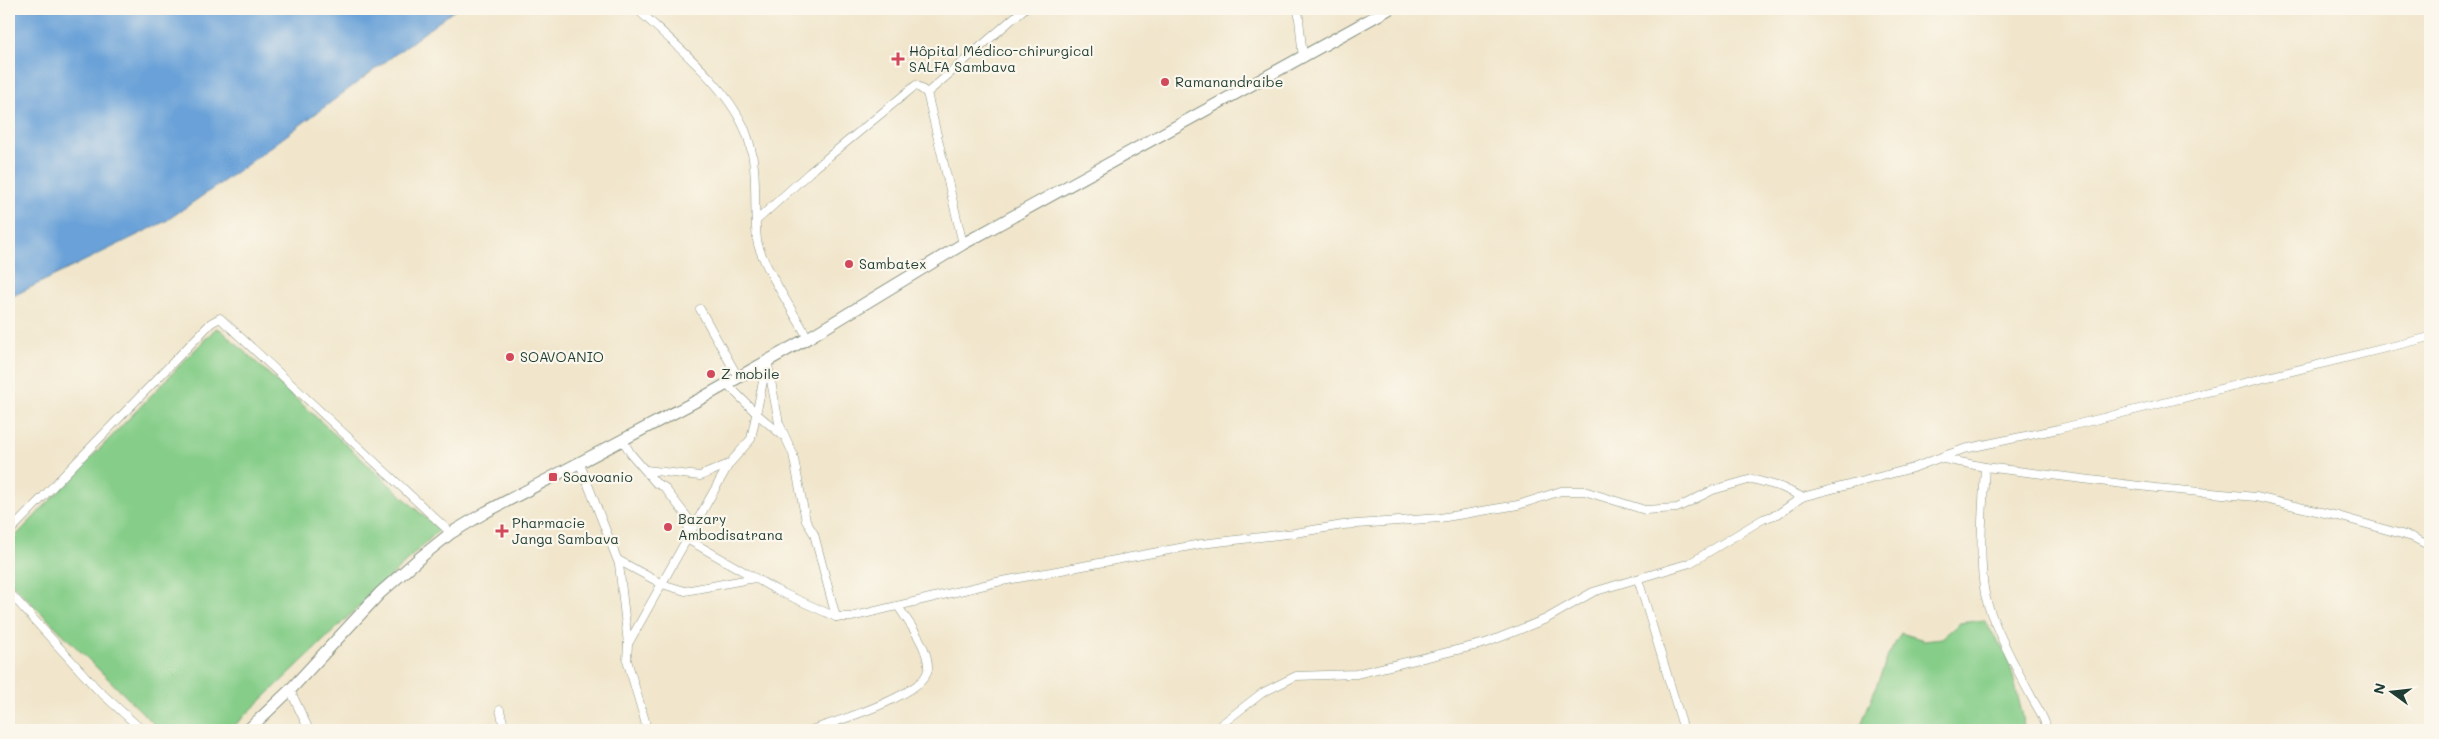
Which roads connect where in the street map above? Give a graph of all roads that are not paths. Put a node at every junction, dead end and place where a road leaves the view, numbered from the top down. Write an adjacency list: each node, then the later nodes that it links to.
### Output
1 (637, 9): 7 (street)
2 (1024, 9): 6 (street)
3 (1298, 9): 5 (street)
4 (1389, 9): 5 (main road)
5 (1303, 58): 8 (main road)
6 (927, 93): 7 (street); 8 (street)
7 (756, 222): 11 (street)
8 (963, 244): 11 (main road)
9 (700, 309): 13 (street)
10 (2430, 336): 18 (street)
11 (808, 338): 12 (main road)
12 (767, 360): 13 (main road); 15 (street); 16 (street)
13 (738, 377): 14 (main road)
14 (727, 384): 15 (street); 17 (main road)
15 (757, 414): 16 (street); 20 (street)
16 (784, 436): 34 (street)
17 (622, 440): 19 (main road); 22 (street)
18 (1939, 458): 21 (street); 23 (street)
19 (580, 464): 25 (main road); 28 (street)
20 (729, 464): 22 (street); 26 (street)
21 (1984, 467): 27 (street); 46 (street)
22 (646, 470): 26 (street)
23 (1802, 497): 30 (street); 33 (street)
24 (9, 532): 25 (street)
25 (451, 534): 36 (main road)
26 (687, 539): 29 (street); 31 (street)
27 (2430, 546)
28 (618, 560): 31 (street); 35 (street)
29 (755, 578): 31 (street); 34 (street)
30 (1638, 579): 44 (street); 45 (street)
31 (662, 584): 35 (street)
32 (9, 592): 38 (street)
33 (898, 606): 34 (street); 43 (street)
34 (836, 616)
35 (628, 644): 42 (street)
36 (290, 690): 39 (main road); 40 (street)
37 (500, 710): 41 (street)
38 (142, 730)
39 (248, 730)
40 (309, 730)
41 (504, 730)
42 (646, 730)
43 (812, 730)
44 (1214, 730)
45 (1684, 730)
46 (2047, 730)

